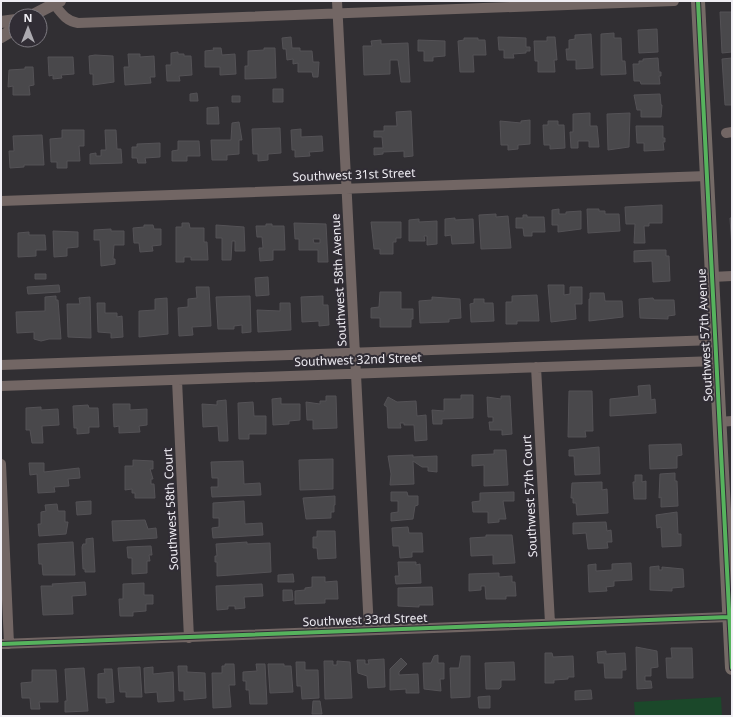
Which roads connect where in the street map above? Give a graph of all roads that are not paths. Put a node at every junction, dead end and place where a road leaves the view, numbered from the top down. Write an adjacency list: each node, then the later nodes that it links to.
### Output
1 (337, 1): 7 (street, Southwest 58th Avenue)
2 (674, 1): 5 (street)
3 (698, 1): 8 (main road, Southwest 57th Avenue)
4 (57, 2): 6 (street); 7 (street)
5 (519, 4): 7 (street)
6 (46, 8)
7 (338, 13): 9 (street, Southwest 58th Avenue)
8 (707, 176): 9 (street, Southwest 31st Street); 12 (main road, Southwest 57th Avenue)
9 (347, 188): 10 (street, Southwest 31st Street); 14 (street, Southwest 58th Avenue)
10 (1, 201)
11 (732, 276): 12 (street)
12 (712, 277): 13 (main road, Southwest 57th Avenue)
13 (715, 340): 14 (street, Southwest 32nd Street); 15 (main road, Southwest 57th Avenue)
14 (356, 352): 16 (street, Southwest 32nd Street); 18 (street, Southwest 58th Avenue)
15 (716, 361): 17 (street, Southwest 32nd Street); 21 (main road, Southwest 57th Avenue)
16 (1, 365)
17 (536, 367): 18 (street, Southwest 32nd Street); 25 (street, Southwest 57th Court)
18 (356, 373): 19 (street, Southwest 32nd Street); 26 (street, Southwest 58th Avenue)
19 (177, 380): 20 (street, Southwest 32nd Street); 27 (street, Southwest 58th Court)
20 (1, 386)
21 (726, 422): 23 (main road, Southwest 57th Avenue)
22 (1, 464): 28 (street)
23 (729, 565): 24 (main road, Southwest 57th Avenue)
24 (729, 617): 25 (street, Southwest 33rd Street); 29 (main road, Southwest 57th Avenue)
25 (550, 623): 26 (street, Southwest 33rd Street)
26 (369, 630): 27 (street, Southwest 33rd Street)
27 (189, 638): 28 (street, Southwest 33rd Street)
28 (5, 644)
29 (732, 668)

